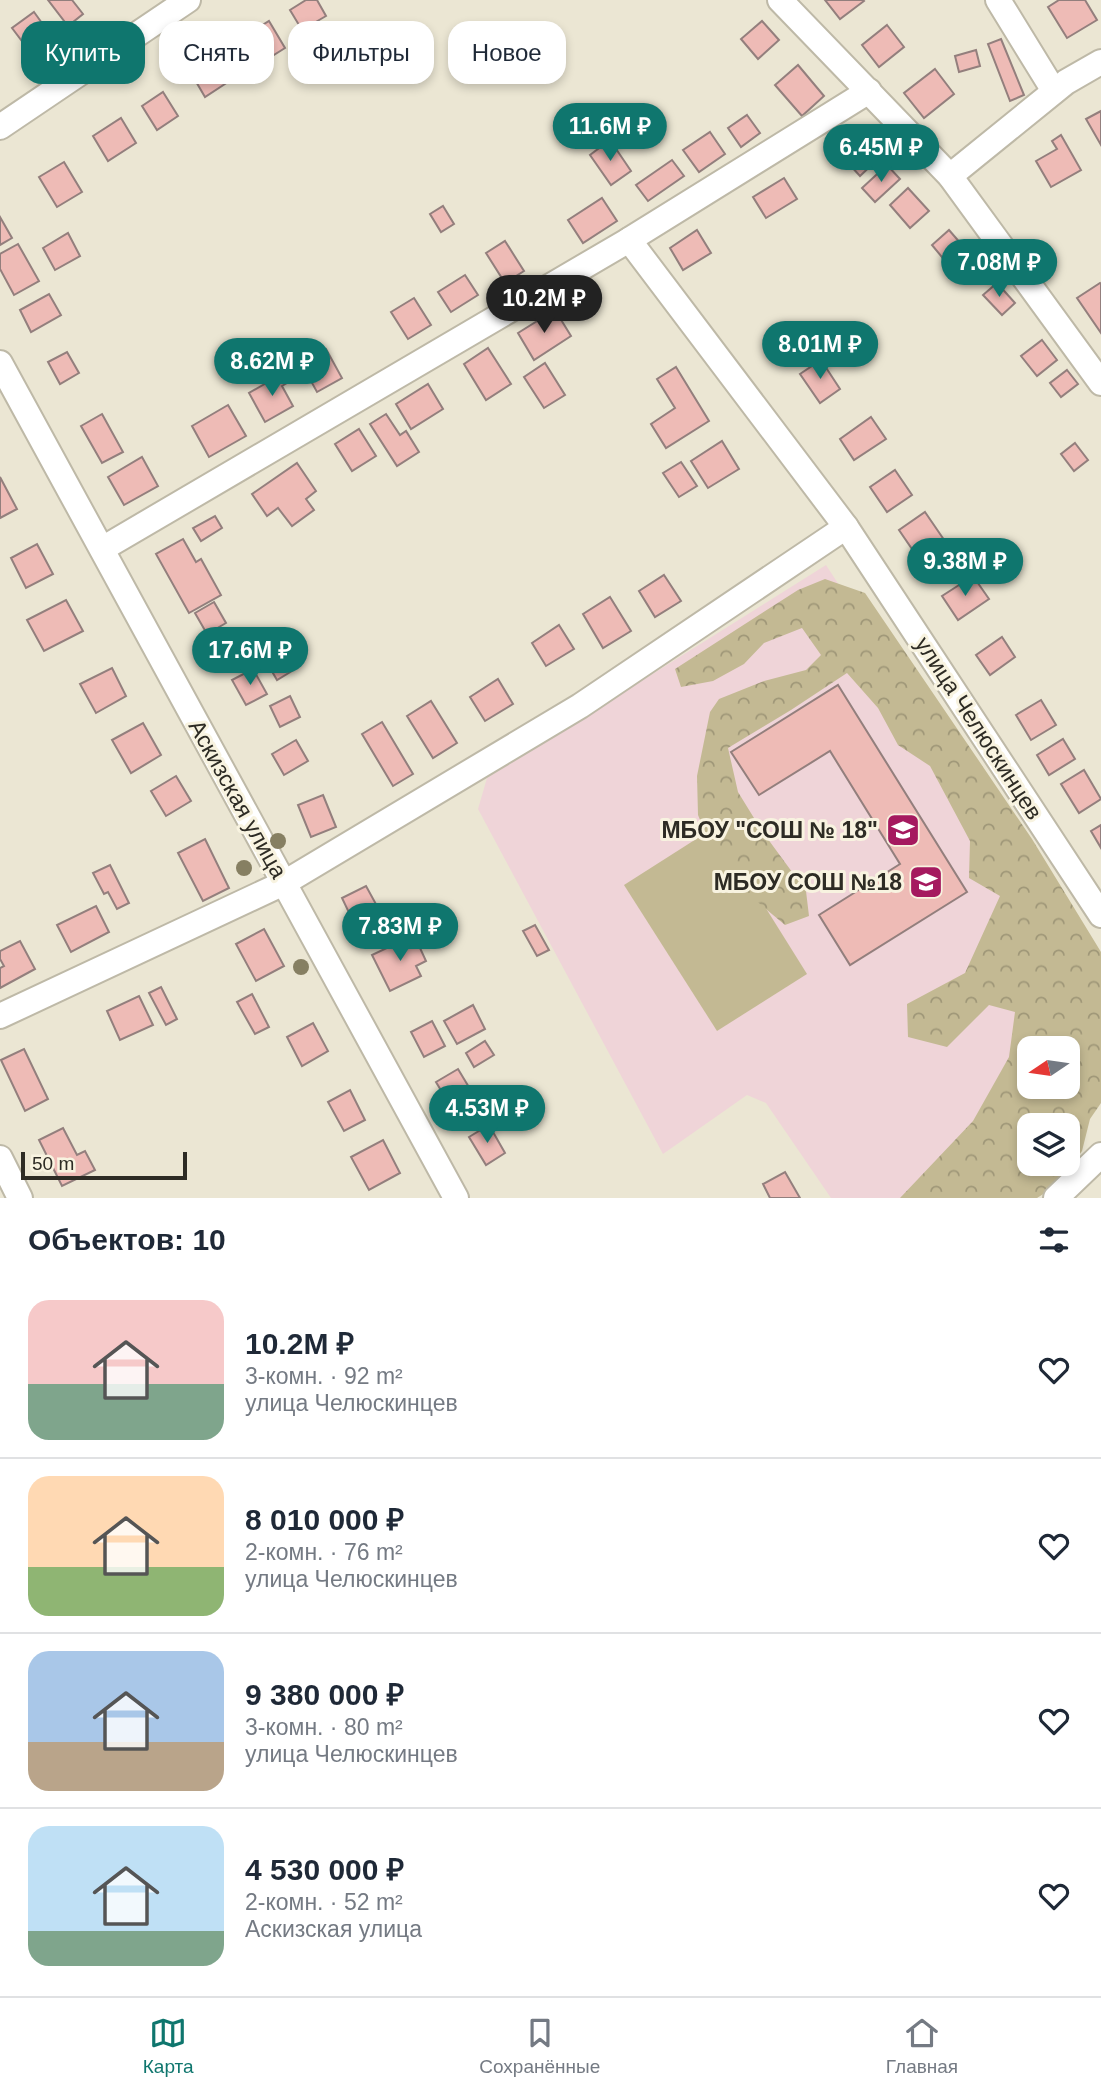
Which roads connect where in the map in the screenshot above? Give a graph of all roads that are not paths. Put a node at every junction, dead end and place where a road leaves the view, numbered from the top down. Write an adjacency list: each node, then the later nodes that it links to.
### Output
1 (188, 0): 7 (street)
2 (780, 0): 5 (street)
3 (998, 0): 6 (street)
4 (1101, 62): 6 (street)
5 (869, 91): 8 (street); 9 (street)
6 (1054, 92): 8 (street)
7 (0, 127)
8 (950, 176): 11 (street)
9 (629, 240): 12 (street, улица Челюскинцев); 13 (street)
10 (0, 363): 13 (street, Аскизская улица)
11 (1101, 383)
12 (846, 527): 14 (street); 15 (street, улица Челюскинцев)
13 (102, 549): 14 (street, Аскизская улица)
14 (284, 883): 16 (street); 20 (street, Аскизская улица)
15 (1101, 915)
16 (0, 1016)
17 (1101, 1156): 21 (street)
18 (0, 1158): 19 (street)
19 (20, 1198)
20 (456, 1198)
21 (1056, 1198)

